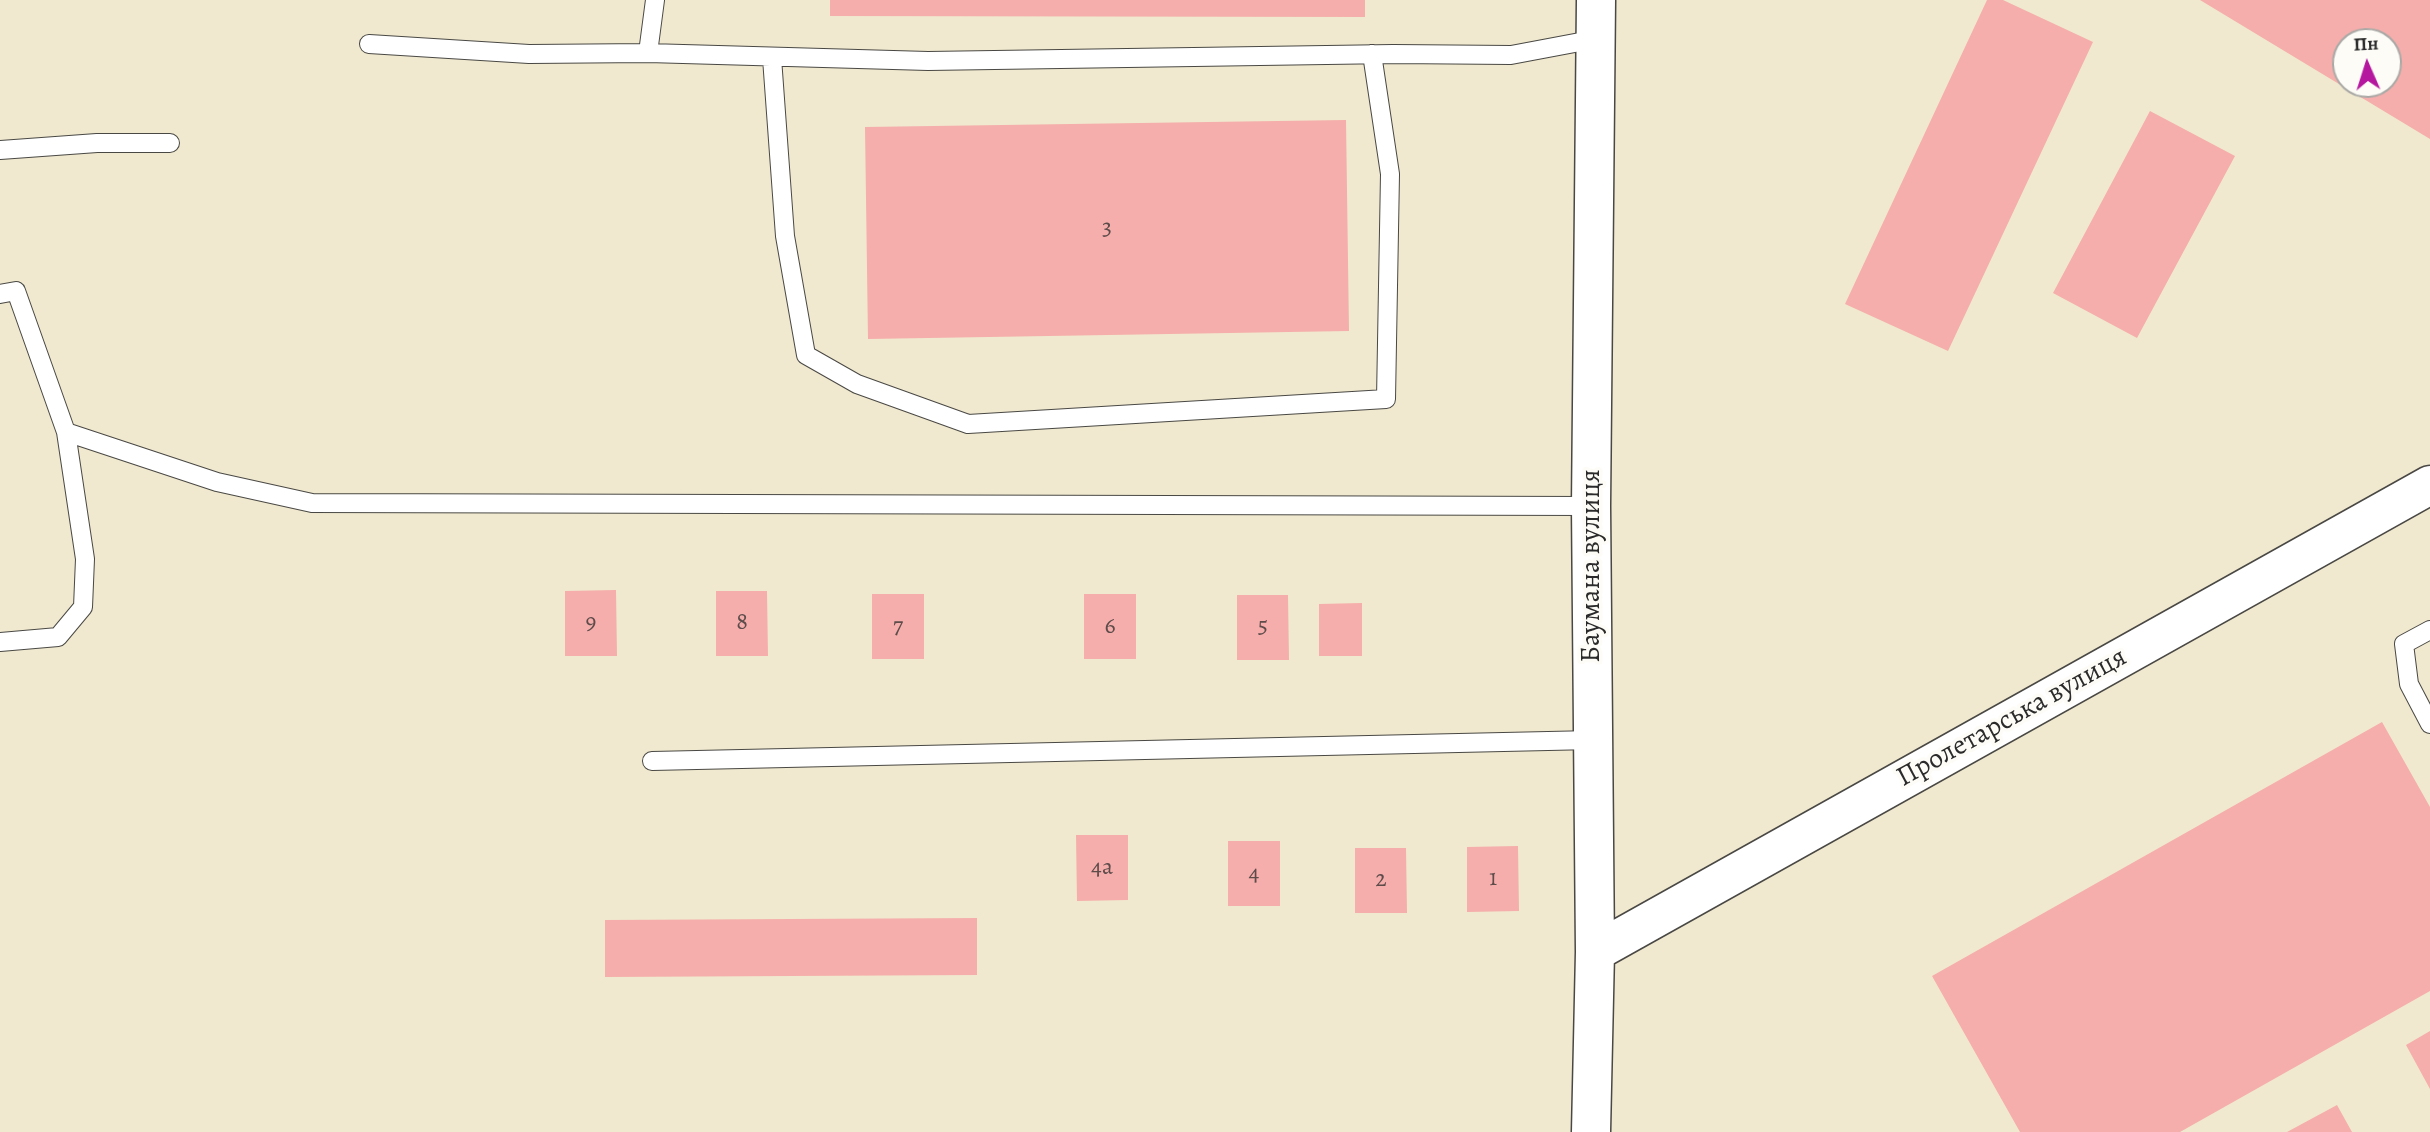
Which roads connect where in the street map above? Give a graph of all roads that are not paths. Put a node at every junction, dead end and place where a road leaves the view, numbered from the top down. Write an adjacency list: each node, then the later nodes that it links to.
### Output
1 (655, 0): 5 (lane)
2 (1596, 0): 3 (main road, Баумана вулиця)
3 (1596, 40): 6 (lane); 13 (main road, Баумана вулиця)
4 (369, 44): 5 (lane)
5 (648, 53): 7 (lane)
6 (1372, 54): 7 (lane); 7 (lane)
7 (772, 58)
8 (170, 143): 9 (lane)
9 (0, 150)
10 (0, 294): 11 (lane)
11 (66, 432): 13 (lane); 15 (lane)
12 (2430, 485): 19 (main road, Пролетарська вулиця)
13 (1591, 506): 17 (main road, Баумана вулиця)
14 (2430, 630): 16 (lane)
15 (0, 642)
16 (2430, 724)
17 (1593, 740): 18 (lane); 19 (main road, Баумана вулиця)
18 (652, 761)
19 (1595, 952): 20 (main road, Баумана вулиця)
20 (1591, 1132)

